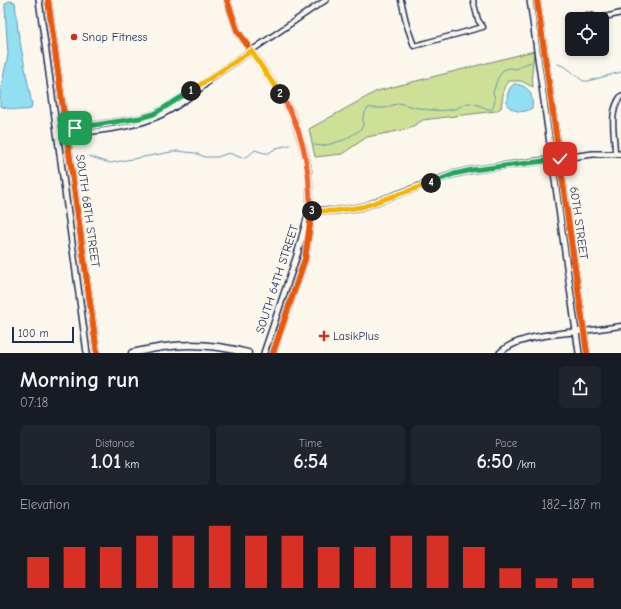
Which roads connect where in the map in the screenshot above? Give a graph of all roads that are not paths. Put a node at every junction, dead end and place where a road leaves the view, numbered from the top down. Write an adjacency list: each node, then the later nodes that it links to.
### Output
1 (39, 0): 22 (street, SOUTH 68TH STREET)
2 (48, 0): 13 (street, SOUTH 68TH STREET)
3 (227, 0): 11 (street, SOUTH 64TH STREET)
4 (326, 0): 11 (street)
5 (401, 0): 6 (street)
6 (473, 0)
7 (530, 0): 17 (street, 60TH STREET)
8 (536, 0): 16 (street, 60TH STREET)
9 (621, 13): 10 (street)
10 (609, 16)
11 (251, 51): 13 (street); 18 (street, SOUTH 64TH STREET)
12 (621, 96): 14 (street)
13 (67, 132): 23 (street, SOUTH 68TH STREET)
14 (615, 154): 15 (street); 16 (street)
15 (621, 154)
16 (560, 159): 17 (street); 20 (street, 60TH STREET)
17 (552, 160): 18 (street); 21 (street, 60TH STREET)
18 (310, 210): 26 (street, SOUTH 64TH STREET); 27 (street, SOUTH 64TH STREET)
19 (621, 326): 20 (street)
20 (584, 330): 21 (street); 30 (street, 60TH STREET)
21 (576, 332): 28 (street); 29 (street, 60TH STREET)
22 (87, 353)
23 (97, 353)
24 (132, 353): 25 (main road)
25 (248, 353)
26 (264, 353)
27 (273, 353)
28 (500, 353)
29 (579, 353)
30 (587, 353)

